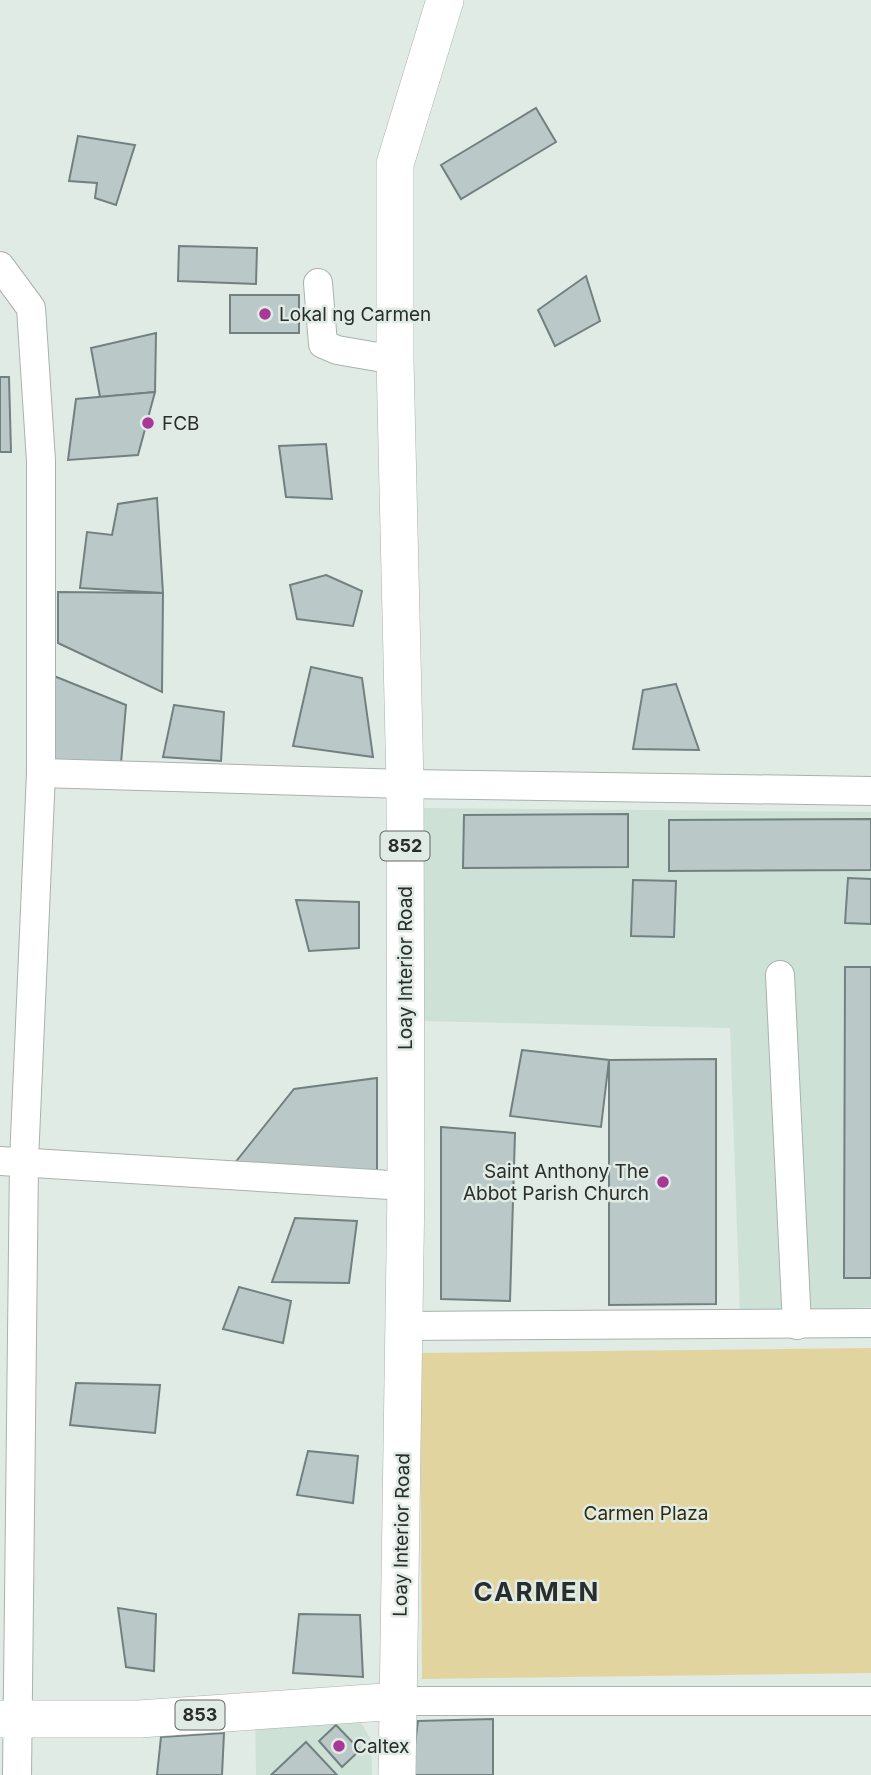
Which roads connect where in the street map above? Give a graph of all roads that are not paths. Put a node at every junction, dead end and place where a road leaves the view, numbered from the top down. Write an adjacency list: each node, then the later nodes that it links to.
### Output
1 (445, 0): 4 (main road, Loay Interior Road / 852)
2 (0, 266): 5 (street)
3 (318, 283): 4 (street)
4 (395, 360): 6 (main road, Loay Interior Road / 852)
5 (41, 773): 6 (street); 9 (street)
6 (405, 784): 7 (street); 10 (main road, Loay Interior Road / 852)
7 (871, 791)
8 (780, 975): 12 (street)
9 (12, 1161): 10 (street); 16 (street)
10 (406, 1186): 13 (main road, Loay Interior Road / 852)
11 (871, 1324): 12 (street)
12 (797, 1325): 13 (street)
13 (405, 1326): 14 (main road, Loay Interior Road / 852)
14 (399, 1700): 15 (street); 16 (main road, 853); 18 (main road, Loay Interior Road / 852)
15 (871, 1700)
16 (9, 1719): 17 (street)
17 (17, 1775)
18 (397, 1775)

